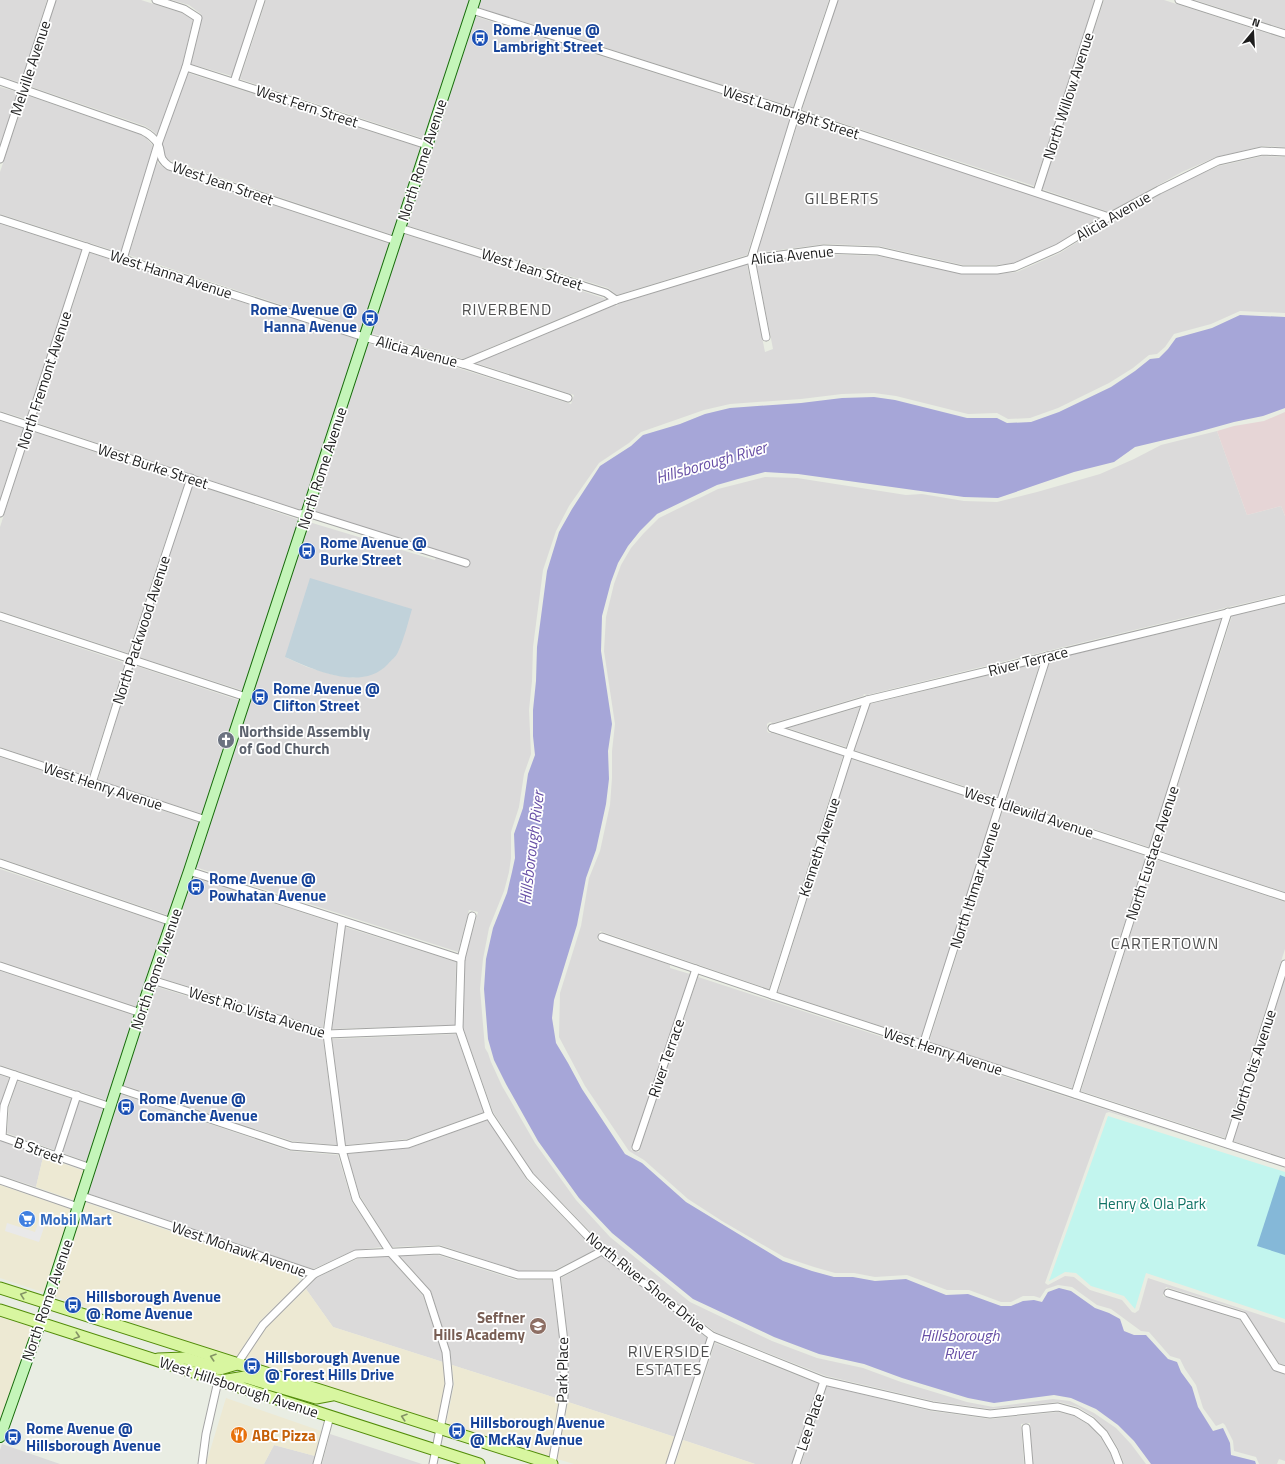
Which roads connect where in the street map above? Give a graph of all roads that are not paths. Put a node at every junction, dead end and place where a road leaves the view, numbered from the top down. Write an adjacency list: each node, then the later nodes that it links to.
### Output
1 (52, 0): 13 (street, Melville Avenue)
2 (156, 0): 10 (street)
3 (261, 0): 12 (street)
4 (475, 0): 8 (street, North Rome Avenue)
5 (834, 0): 14 (street)
6 (1099, 0): 19 (street, North Willow Avenue)
7 (1179, 0): 9 (street)
8 (472, 10): 14 (street, West Lambright Street); 16 (street, North Rome Avenue)
9 (1285, 34)
10 (186, 67): 12 (street, West Fern Street); 15 (street)
11 (0, 82): 13 (street, West Jean Street)
12 (234, 82): 16 (street, West Fern Street)
13 (23, 89): 15 (street, West Jean Street); 18 (street, Melville Avenue)
14 (796, 113): 19 (street, West Lambright Street); 25 (street)
15 (158, 144): 23 (street, West Jean Street); 26 (street)
16 (427, 145): 22 (street, North Rome Avenue)
17 (1285, 152): 20 (street, Alicia Avenue)
18 (0, 159)
19 (1037, 192): 20 (street, West Lambright Street)
20 (1109, 217): 25 (street, Alicia Avenue)
21 (0, 219): 24 (street, West Hanna Avenue)
22 (400, 228): 23 (street, North Rome Avenue); 27 (street, West Jean Street)
23 (396, 241): 28 (street, North Rome Avenue)
24 (88, 247): 26 (street, West Hanna Avenue); 33 (street, North Fremont Avenue)
25 (751, 258): 27 (street, Alicia Avenue); 29 (street)
26 (123, 259): 28 (street, West Hanna Avenue)
27 (616, 300): 30 (street, Alicia Avenue)
28 (364, 337): 30 (street, Alicia Avenue); 36 (street, North Rome Avenue)
29 (766, 338)
30 (463, 364): 31 (street)
31 (568, 398)
32 (0, 416): 33 (street, West Burke Street)
33 (29, 425): 34 (street, West Burke Street); 35 (street, North Fremont Avenue)
34 (191, 478): 36 (street, West Burke Street); 42 (street, North Packwood Avenue)
35 (0, 513)
36 (307, 513): 37 (street, West Burke Street); 43 (street, North Rome Avenue)
37 (466, 563)
38 (1285, 599): 39 (street, River Terrace)
39 (1228, 612): 41 (street, River Terrace); 51 (street, North Eustace Avenue)
40 (0, 616): 42 (street)
41 (1046, 656): 44 (street, River Terrace); 49 (street, North Ithmar Avenue)
42 (131, 659): 43 (street); 48 (street, North Packwood Avenue)
43 (246, 697): 50 (street, North Rome Avenue)
44 (867, 700): 45 (street, River Terrace); 47 (street, Kenneth Avenue)
45 (772, 728): 47 (street, West Idlewild Avenue)
46 (0, 752): 48 (street, West Henry Avenue)
47 (849, 753): 49 (street, West Idlewild Avenue); 64 (street, Kenneth Avenue)
48 (92, 783): 50 (street, West Henry Avenue)
49 (1001, 803): 51 (street, West Idlewild Avenue); 68 (street, North Ithmar Avenue)
50 (206, 820): 53 (street, North Rome Avenue)
51 (1152, 853): 54 (street, West Idlewild Avenue); 72 (street, North Eustace Avenue)
52 (0, 863): 57 (street)
53 (189, 871): 56 (street); 57 (street, North Rome Avenue)
54 (1285, 897)
55 (472, 916): 59 (street, North River Shore Drive)
56 (342, 921): 59 (street); 67 (street)
57 (172, 922): 63 (street, North Rome Avenue)
58 (602, 937): 62 (street, West Henry Avenue)
59 (461, 958): 66 (street, North River Shore Drive)
60 (1285, 964): 76 (street, North Otis Avenue)
61 (0, 966): 65 (street)
62 (696, 969): 64 (street, West Henry Avenue); 77 (street, River Terrace)
63 (152, 980): 65 (street, North Rome Avenue); 67 (street, West Rio Vista Avenue)
64 (772, 995): 68 (street, West Henry Avenue)
65 (141, 1013): 71 (street, North Rome Avenue)
66 (459, 1029): 67 (street, West Rio Vista Avenue); 75 (street, North River Shore Drive)
67 (327, 1034): 78 (street)
68 (923, 1045): 72 (street, West Henry Avenue)
69 (0, 1070): 70 (street)
70 (14, 1075): 73 (street); 79 (street, B Street)
71 (117, 1088): 74 (street, North Rome Avenue); 78 (street)
72 (1075, 1094): 76 (street, West Henry Avenue)
73 (78, 1096): 74 (street); 79 (street)
74 (111, 1107): 81 (street, North Rome Avenue)
75 (490, 1114): 78 (street); 85 (street, North River Shore Drive)
76 (1228, 1144): 80 (street, West Henry Avenue)
77 (636, 1147)
78 (342, 1150): 86 (street)
79 (57, 1156): 81 (street, B Street)
80 (1285, 1163)
81 (91, 1168): 83 (street, North Rome Avenue)
82 (0, 1180): 84 (street)
83 (82, 1196): 84 (street, North Rome Avenue); 87 (street, West Mohawk Avenue)
84 (78, 1207): 91 (street, North Rome Avenue)
85 (602, 1251): 88 (street, West Mohawk Avenue); 94 (street, North River Shore Drive)
86 (390, 1252): 87 (street, West Mohawk Avenue); 88 (street, West Mohawk Avenue); 103 (street)
87 (314, 1274): 96 (street)
88 (556, 1275): 110 (street, Park Place)
89 (0, 1288): 91 (main road, West Hillsborough Avenue, one-way to 89)
90 (1168, 1293): 97 (street)
91 (46, 1303): 93 (street, North Rome Avenue); 96 (main road, West Hillsborough Avenue, one-way to 91)
92 (0, 1310): 93 (main road, West Hillsborough Avenue)
93 (40, 1324): 95 (main road, West Hillsborough Avenue, one-way to 95); 104 (street, North Rome Avenue)
94 (712, 1336): 98 (street, North River Shore Drive); 111 (street)
95 (150, 1359): 96 (main road); 99 (main road, West Hillsborough Avenue)
96 (237, 1364): 100 (main road, West Hillsborough Avenue)
97 (1285, 1370)
98 (824, 1380): 112 (street, Lee Place); 114 (street, North River Shore Drive)
99 (218, 1381): 100 (main road); 101 (main road, West Hillsborough Avenue); 106 (street)
100 (334, 1395): 103 (main road, West Hillsborough Avenue, one-way to 100)
101 (330, 1416): 105 (main road, West Hillsborough Avenue); 107 (street)
102 (1026, 1428): 113 (street)
103 (441, 1429): 105 (street); 110 (main road, West Hillsborough Avenue)
104 (0, 1437)
105 (435, 1450): 108 (street); 109 (main road, West Hillsborough Avenue)
106 (202, 1464)
107 (317, 1464)
108 (433, 1464)
109 (479, 1464)
110 (552, 1464)
111 (670, 1464)
112 (796, 1464)
113 (1029, 1464)
114 (1119, 1464)

